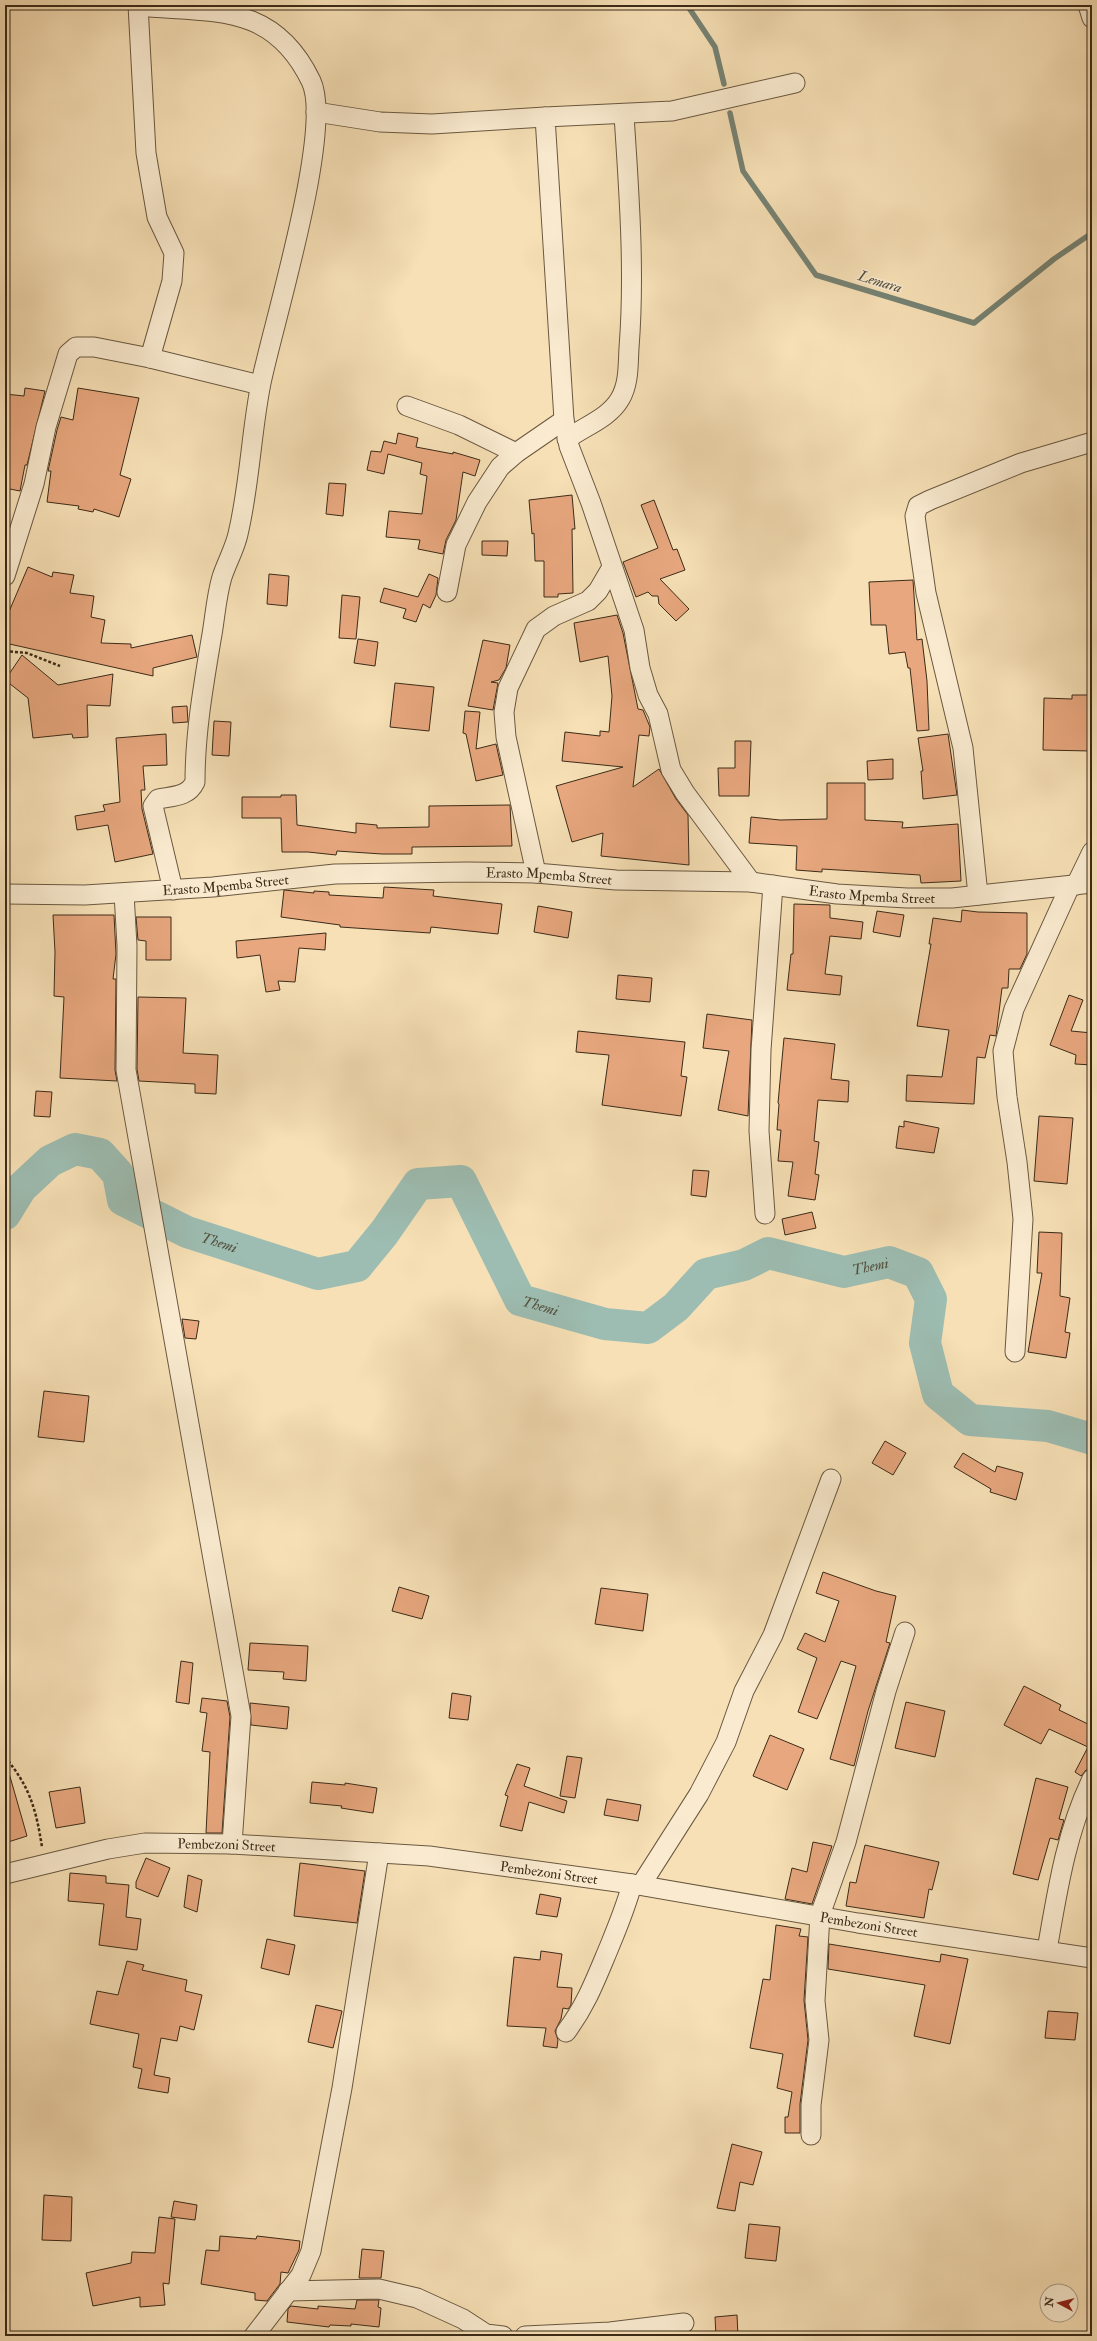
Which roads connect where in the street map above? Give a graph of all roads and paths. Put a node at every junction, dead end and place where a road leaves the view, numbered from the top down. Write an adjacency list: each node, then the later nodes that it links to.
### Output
1 (1088, 5): 3 (street)
2 (138, 6): 5 (street); 8 (street)
3 (1092, 18)
4 (795, 83): 6 (street)
5 (316, 112): 7 (street); 9 (street)
6 (624, 115): 7 (street); 12 (street)
7 (545, 117): 11 (street)
8 (150, 358): 9 (street); 16 (street)
9 (260, 386): 25 (street)
10 (407, 406): 14 (street)
11 (564, 420): 12 (street); 14 (street)
12 (568, 439): 15 (street)
13 (1092, 442): 28 (street)
14 (516, 453): 17 (street)
15 (612, 567): 21 (street); 22 (street)
16 (5, 576)
17 (447, 592)
18 (5, 651): 19 (path)
19 (60, 666)
20 (1092, 852): 24 (street)
21 (536, 873): 22 (street, Erasto Mpemba Street); 25 (street, Erasto Mpemba Street)
22 (751, 882): 23 (street, Erasto Mpemba Street)
23 (773, 885): 28 (street, Erasto Mpemba Street); 29 (street)
24 (1079, 885): 28 (street, Erasto Mpemba Street); 30 (street)
25 (173, 890): 26 (street, Erasto Mpemba Street)
26 (124, 893): 27 (street, Erasto Mpemba Street); 35 (street)
27 (5, 894)
28 (978, 895)
29 (765, 1214)
30 (1015, 1352)
31 (831, 1479): 39 (street)
32 (905, 1632): 40 (street)
33 (5, 1757): 37 (path)
34 (1092, 1779): 41 (street)
35 (232, 1844): 36 (street, Pembezoni Street); 37 (street, Pembezoni Street)
36 (379, 1853): 39 (street, Pembezoni Street); 45 (street)
37 (45, 1864): 38 (street, Pembezoni Street)
38 (5, 1874)
39 (636, 1884): 40 (street, Pembezoni Street); 43 (street)
40 (820, 1915): 41 (street, Pembezoni Street); 44 (street)
41 (1047, 1950): 42 (street, Pembezoni Street)
42 (1092, 1958)
43 (566, 2032)
44 (811, 2135)
45 (288, 2291): 47 (street); 48 (street)
46 (684, 2323): 49 (street)
47 (491, 2335)
48 (254, 2336)
49 (525, 2336)

